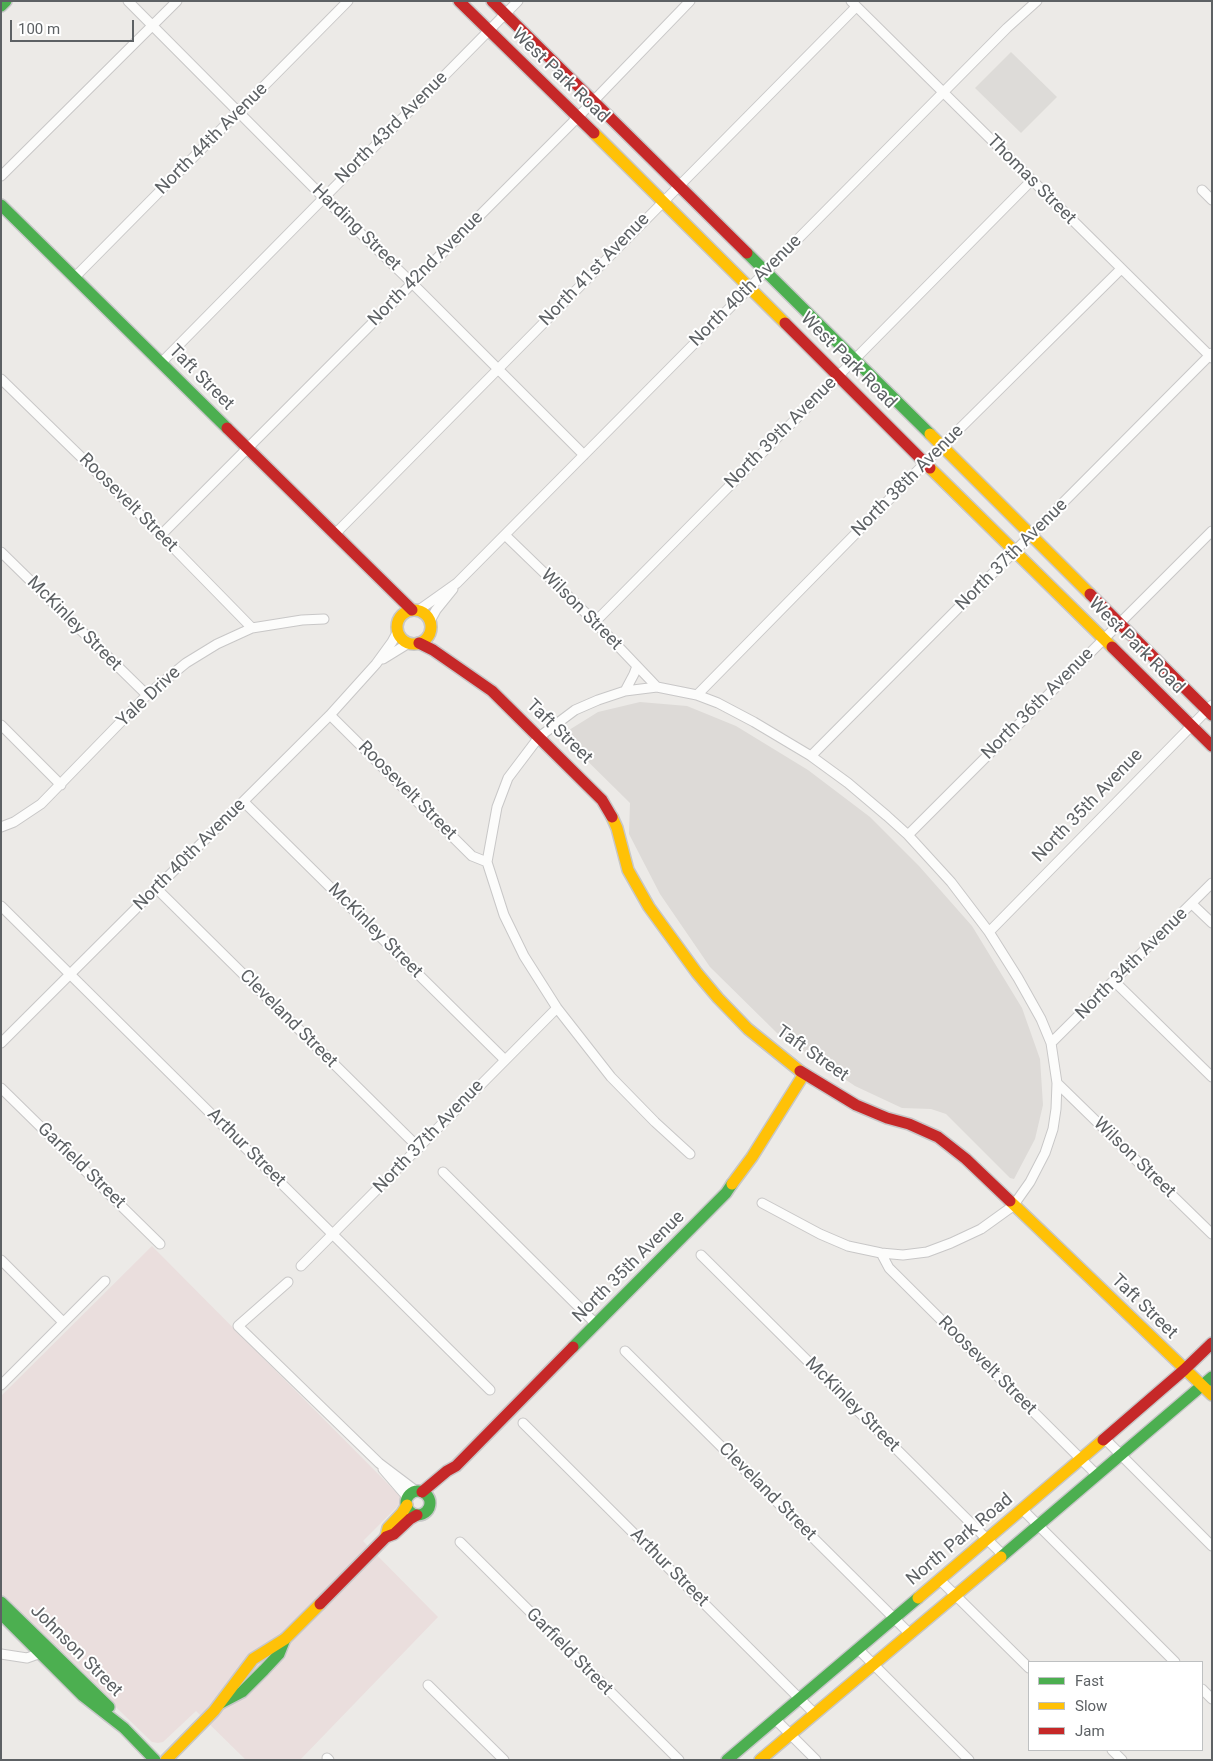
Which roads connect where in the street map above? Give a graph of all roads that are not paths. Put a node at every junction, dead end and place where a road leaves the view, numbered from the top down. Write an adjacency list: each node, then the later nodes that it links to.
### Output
1 (6, 1): 11 (street)
2 (128, 1): 13 (street, Harding Street)
3 (177, 1): 13 (street)
4 (348, 1): 17 (street, North 44th Avenue)
5 (459, 1): 14 (street, West Park Road)
6 (492, 1): 12 (street, West Park Road)
7 (518, 1): 12 (street, North 43rd Avenue)
8 (690, 1): 16 (street, North 42nd Avenue)
9 (1037, 1): 15 (street, North 40th Avenue)
10 (854, 4): 15 (street, Thomas Street); 21 (street, North 41st Avenue)
11 (1, 6)
12 (505, 14): 14 (street, North 43rd Avenue); 16 (street, West Park Road)
13 (153, 26): 17 (street, Harding Street); 19 (street)
14 (489, 31): 18 (street, West Park Road); 23 (street, North 43rd Avenue)
15 (943, 94): 20 (street, Thomas Street); 28 (street, North 40th Avenue)
16 (593, 101): 18 (street, North 42nd Avenue); 21 (street, West Park Road)
17 (239, 112): 23 (street, Harding Street); 29 (street, North 44th Avenue)
18 (578, 117): 25 (street, West Park Road); 30 (street, North 42nd Avenue)
19 (1, 176)
20 (1031, 181): 27 (street, Thomas Street); 33 (street, North 39th Avenue)
21 (679, 186): 25 (street, North 41st Avenue); 28 (street, West Park Road)
22 (1202, 190): 24 (street)
23 (323, 197): 30 (street, Harding Street); 34 (street, North 43rd Avenue)
24 (1212, 200)
25 (663, 201): 31 (street, West Park Road); 35 (street, North 41st Avenue)
26 (1, 205): 29 (street, Taft Street)
27 (1121, 269): 32 (street, Thomas Street); 38 (street, North 38th Avenue)
28 (766, 271): 31 (street, North 40th Avenue); 33 (street, West Park Road)
29 (74, 277): 34 (street, Taft Street)
30 (412, 283): 35 (street, Harding Street); 39 (street, North 42nd Avenue)
31 (750, 288): 36 (street, West Park Road); 40 (street, North 40th Avenue)
32 (1211, 356): 46 (street, North 37th Avenue)
33 (853, 359): 36 (street, North 39th Avenue); 38 (street, West Park Road)
34 (160, 363): 39 (street, Taft Street)
35 (498, 370): 40 (street, Harding Street); 43 (street, North 41st Avenue)
36 (838, 375): 41 (street, West Park Road); 54 (street, North 39th Avenue)
37 (1, 378): 44 (street, Roosevelt Street)
38 (941, 447): 41 (street, North 38th Avenue); 46 (street, West Park Road)
39 (248, 448): 43 (street, Taft Street); 44 (street, North 42nd Avenue)
40 (584, 455): 45 (street, North 40th Avenue)
41 (925, 463): 47 (street, West Park Road); 66 (street, North 38th Avenue)
42 (1212, 531): 55 (street, North 36th Avenue)
43 (335, 534): 49 (street, Taft Street)
44 (161, 535): 57 (street, Roosevelt Street)
45 (505, 535): 50 (street, North 40th Avenue); 54 (street, Wilson Street)
46 (1031, 535): 47 (street, North 37th Avenue); 55 (street, West Park Road)
47 (1015, 551): 59 (street, West Park Road); 74 (street, North 37th Avenue)
48 (1, 552): 67 (street, McKinley Street)
49 (378, 576): 51 (street, Taft Street); 52 (street, Taft Street)
50 (457, 583): 51 (street, North 40th Avenue); 56 (street, North 40th Avenue)
51 (415, 610): 52 (street); 56 (street)
52 (399, 618): 58 (street)
53 (324, 619): 57 (street, Yale Drive)
54 (594, 622): 62 (street, Wilson Street)
55 (1119, 622): 59 (street, North 36th Avenue); 68 (street, West Park Road)
56 (430, 626): 60 (street); 63 (street, Taft Street)
57 (252, 628): 67 (street, Yale Drive)
58 (398, 631): 60 (street); 61 (street, North 40th Avenue)
59 (1103, 638): 71 (street, West Park Road); 78 (street, North 36th Avenue)
60 (414, 643): 61 (street, North 40th Avenue); 63 (street, Taft Street)
61 (376, 664): 69 (street, North 40th Avenue)
62 (637, 666): 64 (street, Wilson Street); 65 (street)
63 (465, 671): 72 (street, Taft Street)
64 (657, 687): 65 (street); 66 (street)
65 (625, 691): 72 (street)
66 (697, 695): 74 (street)
67 (147, 696): 75 (street, Yale Drive)
68 (1210, 710): 71 (street, North 35th Avenue)
69 (330, 715): 76 (street, North 40th Avenue); 79 (street, Roosevelt Street)
70 (1, 725): 75 (street)
71 (1192, 726): 73 (street, West Park Road); 85 (street, North 35th Avenue)
72 (539, 737): 79 (street); 92 (street, Taft Street)
73 (1212, 746)
74 (811, 756): 78 (street)
75 (62, 785): 77 (street, Yale Drive)
76 (244, 802): 81 (street, North 40th Avenue); 91 (street, McKinley Street)
77 (1, 826)
78 (908, 835): 85 (street)
79 (487, 862): 88 (street)
80 (1212, 883): 82 (street, North 34th Avenue)
81 (156, 888): 86 (street, North 40th Avenue); 96 (street, Cleveland Street)
82 (1192, 904): 84 (street); 87 (street, North 34th Avenue)
83 (1, 906): 86 (street, Arthur Street)
84 (1212, 923)
85 (989, 932): 90 (street)
86 (71, 974): 89 (street, North 40th Avenue); 102 (street, Arthur Street)
87 (1115, 982): 90 (street, North 34th Avenue); 93 (street)
88 (556, 1008): 91 (street, North 37th Avenue); 97 (street)
89 (1, 1043)
90 (1052, 1043): 94 (street)
91 (505, 1060): 96 (street, North 37th Avenue)
92 (804, 1074): 100 (street, Taft Street); 111 (street, North 35th Avenue)
93 (1212, 1077)
94 (1057, 1083): 100 (street); 101 (street, Wilson Street)
95 (1, 1088): 103 (street, Garfield Street)
96 (419, 1148): 102 (street, North 37th Avenue)
97 (690, 1154)
98 (443, 1172): 111 (street)
99 (762, 1203): 104 (street)
100 (1013, 1206): 104 (street); 114 (street, Taft Street)
101 (1212, 1234)
102 (333, 1235): 107 (street, North 37th Avenue); 118 (street, Arthur Street)
103 (160, 1244)
104 (880, 1254): 123 (street, Roosevelt Street)
105 (701, 1255): 130 (street, McKinley Street)
106 (1, 1260): 110 (street)
107 (301, 1266)
108 (105, 1281): 110 (street)
109 (288, 1282): 125 (street)
110 (63, 1322): 116 (street)
111 (596, 1324): 125 (street, North 35th Avenue)
112 (1212, 1343): 114 (street, North Park Road)
113 (624, 1350): 138 (street, Cleveland Street)
114 (1184, 1370): 117 (street, Taft Street); 121 (street, North Park Road)
115 (1212, 1377): 117 (street)
116 (1, 1385)
117 (1202, 1387): 119 (street, Taft Street); 122 (street)
118 (490, 1390)
119 (1212, 1396)
120 (523, 1423): 148 (street, Arthur Street)
121 (1104, 1439): 122 (street); 123 (street, North Park Road)
122 (1120, 1455): 124 (street); 132 (street)
123 (1082, 1459): 124 (street, Roosevelt Street); 126 (street, North Park Road)
124 (1097, 1475): 128 (street)
125 (416, 1497): 127 (street); 127 (street, North 35th Avenue); 129 (street, North 35th Avenue)
126 (1022, 1509): 128 (street); 130 (street, North Park Road)
127 (417, 1515): 129 (street, North 35th Avenue)
128 (1038, 1525): 133 (street); 143 (street)
129 (386, 1537): 156 (street, North 35th Avenue)
130 (987, 1539): 133 (street, McKinley Street); 134 (street, North Park Road)
131 (460, 1542): 158 (street, Garfield Street)
132 (1212, 1546)
133 (1003, 1555): 135 (street)
134 (940, 1580): 135 (street); 138 (street, North Park Road)
135 (955, 1595): 139 (street); 145 (street)
136 (1, 1602): 152 (street, Johnson Street)
137 (1, 1614): 141 (street, Johnson Street)
138 (895, 1618): 139 (street, Cleveland Street); 140 (street, North Park Road)
139 (909, 1633): 144 (street)
140 (858, 1649): 144 (street); 148 (street, North Park Road)
141 (41, 1653): 142 (street); 152 (street, Johnson Street)
142 (1, 1654)
143 (1174, 1661)
144 (873, 1664): 150 (street); 162 (street)
145 (1028, 1667)
146 (428, 1685): 157 (street)
147 (1203, 1690): 149 (street)
148 (800, 1698): 150 (street, Arthur Street); 151 (street, North Park Road)
149 (1212, 1699)
150 (815, 1714): 153 (street)
151 (775, 1719): 153 (street); 159 (street, North Park Road)
152 (124, 1728): 155 (street, Johnson Street)
153 (791, 1735): 160 (street); 161 (street)
154 (1113, 1751): 163 (street)
155 (155, 1760)
156 (166, 1760)
157 (504, 1760)
158 (679, 1760)
159 (727, 1760)
160 (760, 1760)
161 (816, 1760)
162 (969, 1760)
163 (1122, 1760)

